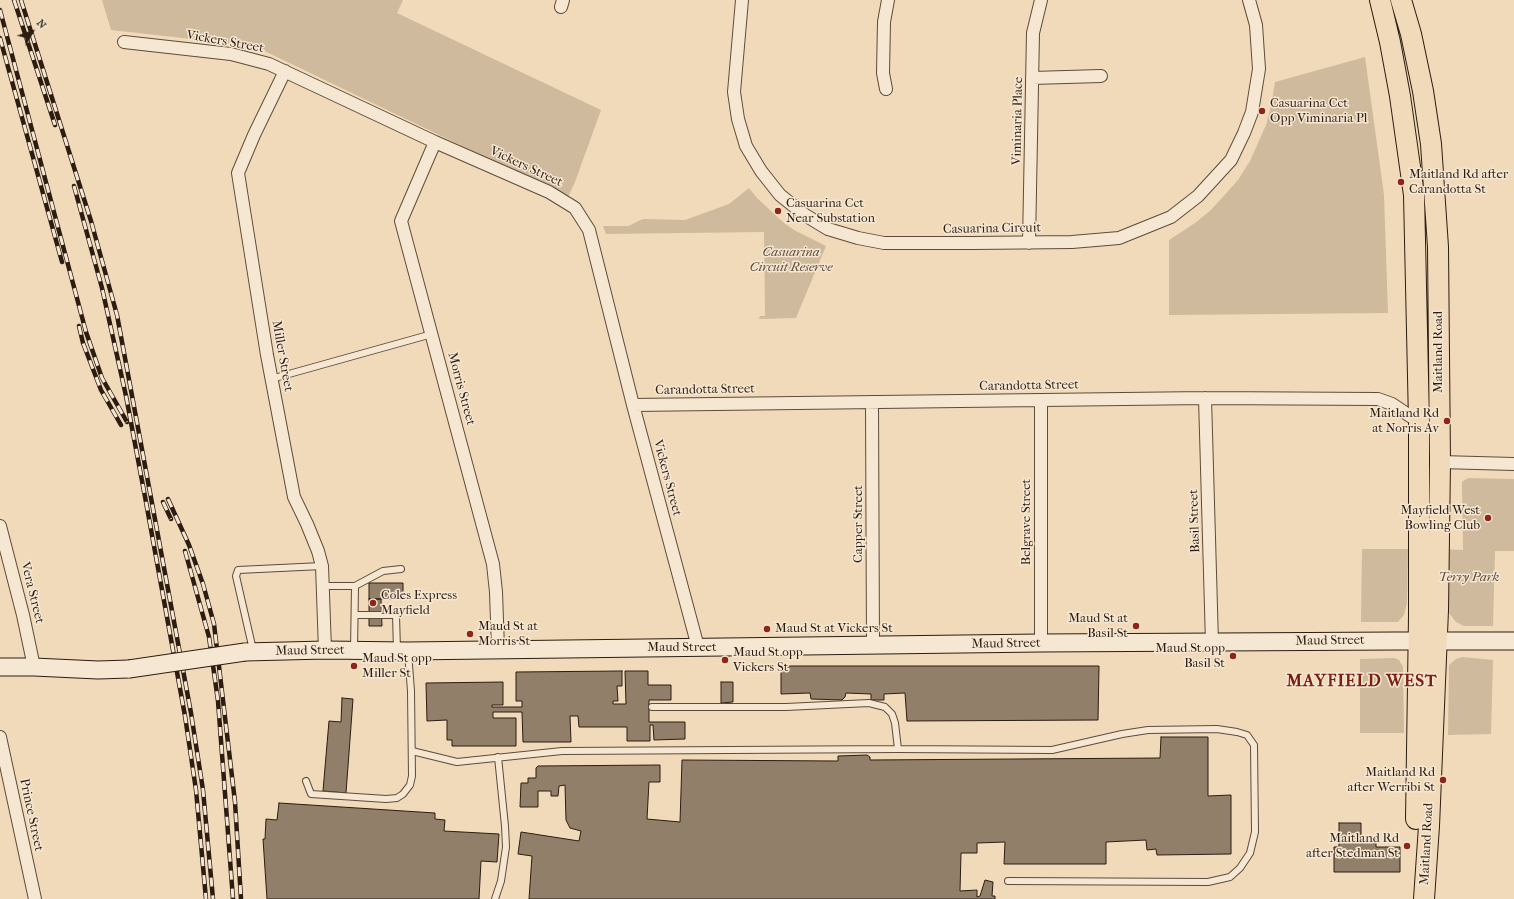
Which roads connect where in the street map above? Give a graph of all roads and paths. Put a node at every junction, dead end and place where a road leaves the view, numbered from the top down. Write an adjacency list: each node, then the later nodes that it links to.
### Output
1 (742, 0): 13 (street, Casuarina Circuit)
2 (888, 0): 11 (street)
3 (1041, 0): 10 (street, Viminaria Place)
4 (1249, 0): 13 (street, Casuarina Circuit)
5 (1380, 0): 20 (main road, Maitland Road)
6 (1401, 0): 21 (main road, Maitland Road)
7 (124, 42): 8 (street, Vickers Street)
8 (285, 71): 12 (street, Vickers Street); 15 (street, Miller Street)
9 (1101, 76): 10 (street)
10 (1032, 78): 13 (street, Viminaria Place)
11 (886, 89)
12 (435, 142): 14 (street, Morris Street); 19 (street, Vickers Street)
13 (1029, 243)
14 (432, 334): 15 (lane); 35 (street, Morris Street)
15 (271, 379): 24 (street, Miller Street)
16 (1205, 398): 17 (street, Carandotta Street); 20 (street, Carandotta Street); 32 (street, Basil Street)
17 (1041, 400): 18 (street, Carandotta Street); 31 (street, Belgrave Street)
18 (872, 402): 19 (street, Carandotta Street); 33 (street, Capper Street)
19 (633, 404): 34 (street, Vickers Street)
20 (1419, 422): 29 (main road, Maitland Road)
21 (1440, 462): 22 (street); 29 (main road, Maitland Road)
22 (1514, 464)
23 (0, 526): 41 (street, Vera Street)
24 (322, 566): 26 (street, Miller Street); 39 (lane)
25 (401, 569): 27 (lane)
26 (323, 586): 27 (lane); 36 (street, Miller Street)
27 (355, 586): 28 (lane)
28 (354, 615): 37 (lane); 38 (lane)
29 (1428, 641): 30 (main road, Maud Street); 32 (main road, Maud Street); 51 (main road, Maitland Road)
30 (1514, 641)
31 (1041, 643): 32 (main road, Maud Street); 33 (main road, Maud Street)
32 (1212, 643)
33 (873, 646): 34 (main road, Maud Street)
34 (698, 647): 35 (main road, Maud Street)
35 (498, 649): 38 (main road, Maud Street)
36 (325, 650): 37 (main road, Maud Street); 39 (main road, Maud Street)
37 (354, 650): 38 (main road, Maud Street)
38 (402, 650): 45 (lane)
39 (249, 652): 41 (main road, Maud Street, bridge)
40 (0, 667): 41 (main road, Maud Street)
41 (34, 667)
42 (652, 707): 44 (lane)
43 (0, 737): 49 (street, Prince Street)
44 (898, 749): 46 (lane); 48 (lane)
45 (412, 752): 46 (lane); 47 (lane)
46 (498, 757): 50 (lane)
47 (306, 782)
48 (1008, 881)
49 (35, 899)
50 (495, 899)
51 (1423, 899)

